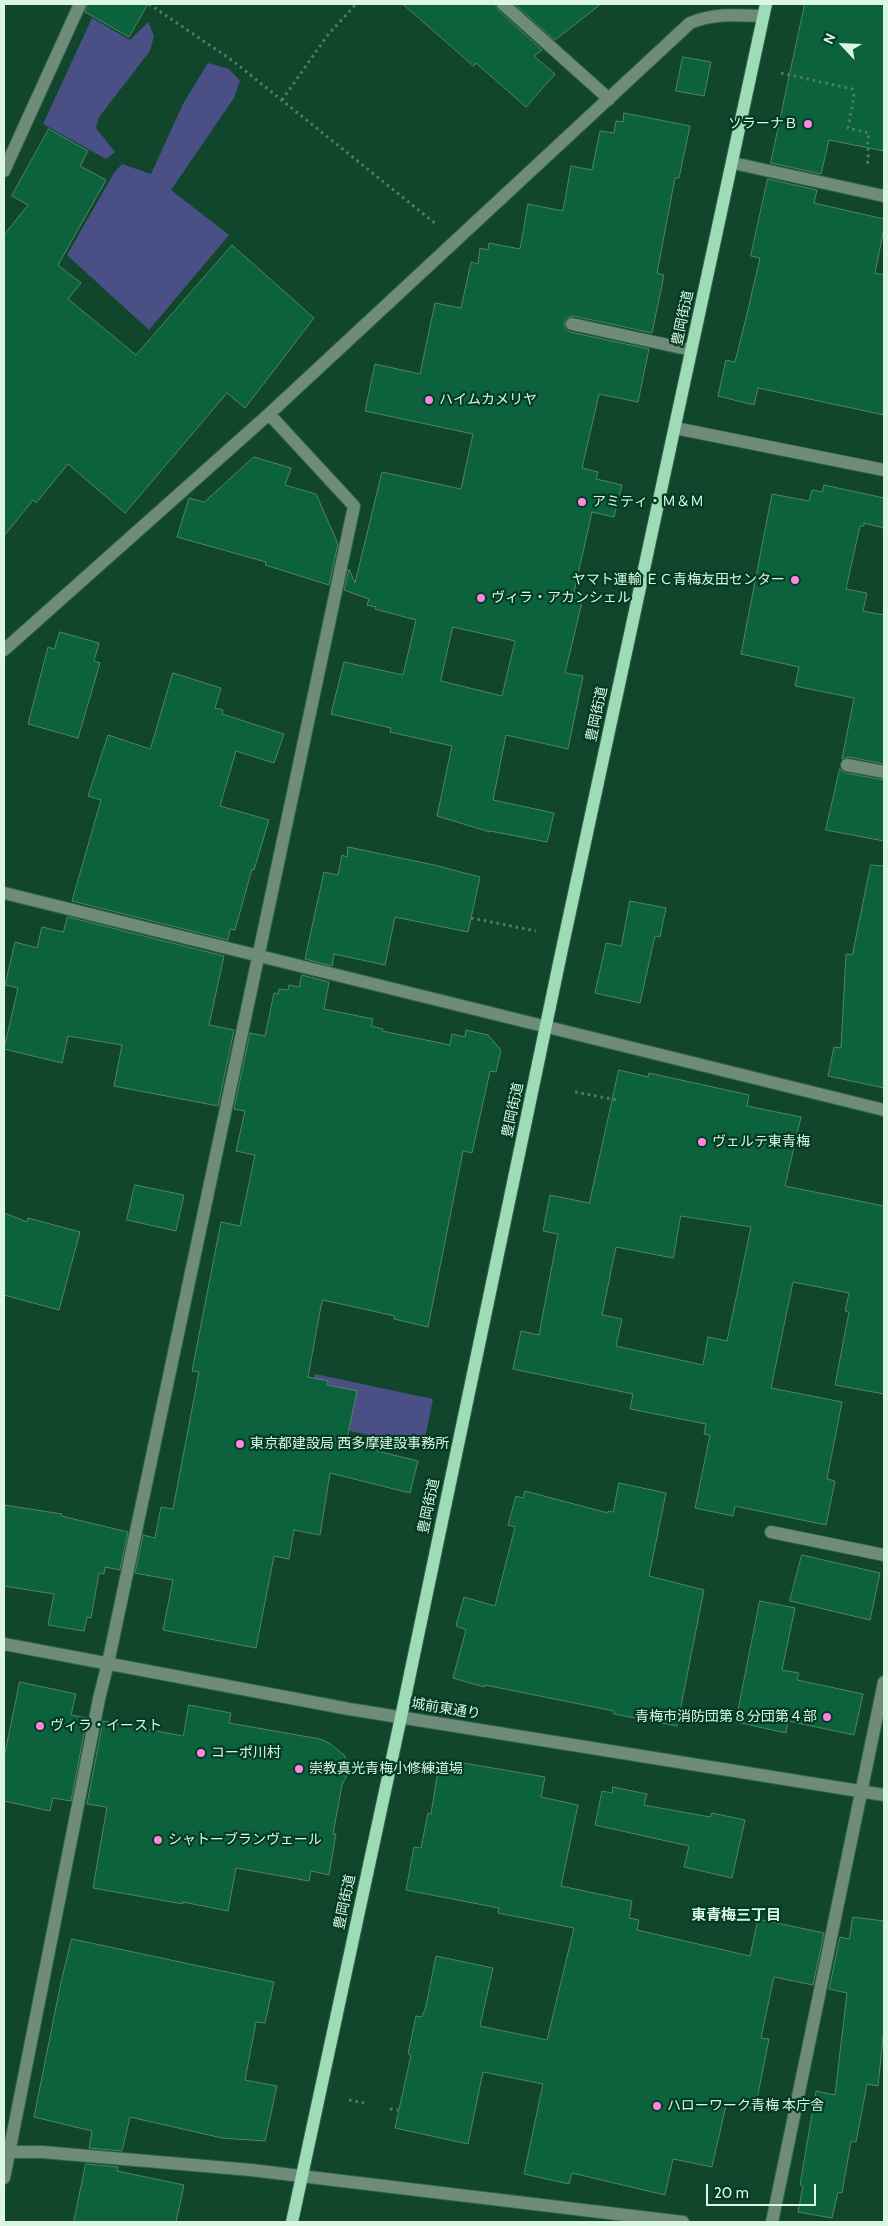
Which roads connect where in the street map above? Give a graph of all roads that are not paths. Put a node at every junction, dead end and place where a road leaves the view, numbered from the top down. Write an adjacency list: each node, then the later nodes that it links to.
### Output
1 (80, 4): 6 (street)
2 (503, 4): 4 (street)
3 (764, 10): 4 (street); 5 (main road, 豊岡街道)
4 (609, 99): 10 (street)
5 (733, 163): 7 (street); 9 (main road, 豊岡街道)
6 (4, 171)
7 (884, 196)
8 (572, 324): 9 (street)
9 (692, 350): 11 (main road, 豊岡街道)
10 (270, 414): 13 (street); 17 (street)
11 (674, 428): 12 (street); 18 (main road, 豊岡街道)
12 (884, 470)
13 (4, 650)
14 (847, 765): 15 (street)
15 (884, 772)
16 (4, 893): 17 (street)
17 (259, 957): 18 (street); 23 (street)
18 (546, 1027): 19 (street); 25 (main road, 豊岡街道)
19 (884, 1110)
20 (771, 1532): 21 (street)
21 (884, 1555)
22 (4, 1644): 23 (street, 城前東通り)
23 (108, 1663): 25 (street, 城前東通り); 28 (street)
24 (884, 1682): 26 (street)
25 (401, 1717): 26 (street, 城前東通り); 29 (main road, 豊岡街道)
26 (861, 1792): 27 (street, 城前東通り); 33 (street)
27 (884, 1795)
28 (6, 2152): 29 (street); 30 (street)
29 (302, 2176): 31 (main road, 豊岡街道); 32 (street)
30 (4, 2178)
31 (292, 2222)
32 (683, 2222)
33 (772, 2222)

